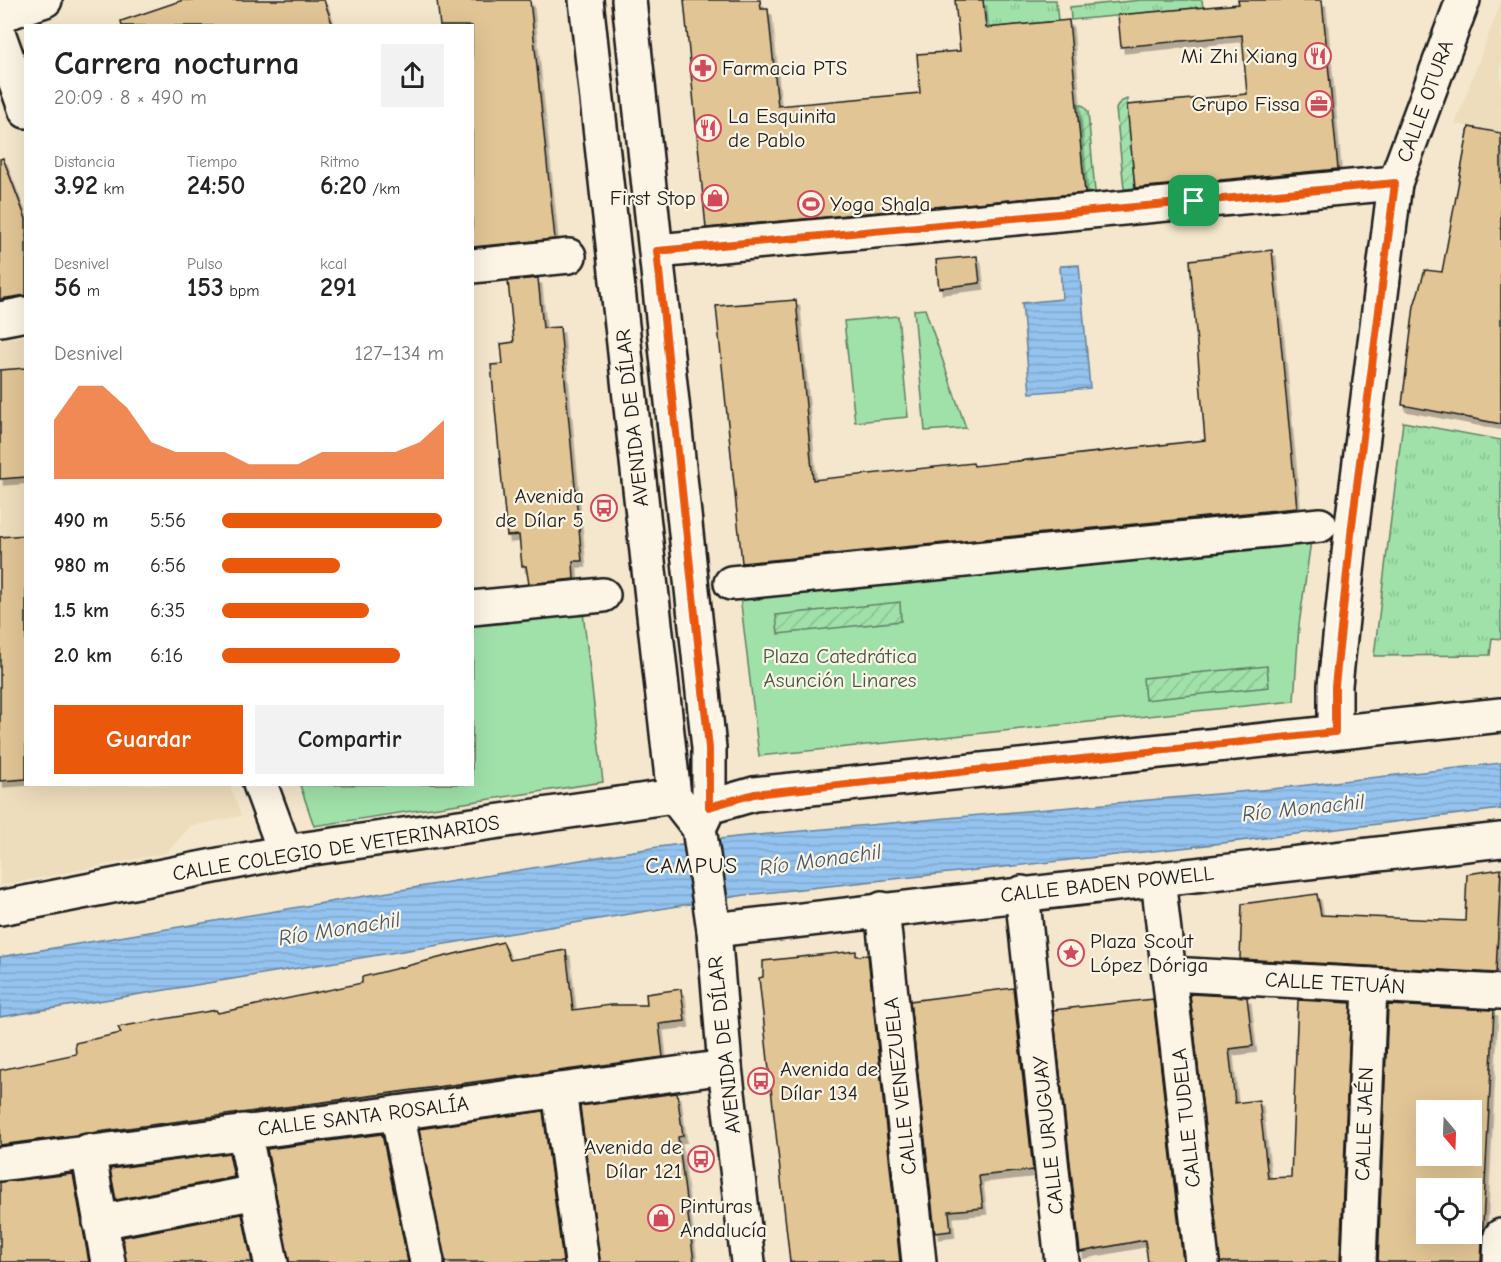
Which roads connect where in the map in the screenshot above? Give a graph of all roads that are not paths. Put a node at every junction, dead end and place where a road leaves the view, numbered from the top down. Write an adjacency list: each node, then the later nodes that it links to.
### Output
1 (45, 0): 5 (street)
2 (586, 0): 21 (street, AVENIDA DE DÍLAR)
3 (629, 0): 9 (street, AVENIDA DE DÍLAR)
4 (1463, 0): 8 (street, CALLE OTURA)
5 (0, 15)
6 (0, 38): 7 (street)
7 (24, 105)
8 (1395, 183): 9 (street); 14 (street, CALLE OTURA)
9 (657, 251): 22 (street, AVENIDA DE DÍLAR)
10 (569, 256): 11 (street)
11 (474, 266)
12 (24, 314): 13 (street)
13 (0, 319)
14 (1336, 525): 15 (street); 19 (street)
15 (731, 583)
16 (603, 595): 17 (street)
17 (474, 608)
18 (1501, 715): 19 (street)
19 (1335, 732): 22 (street)
20 (261, 786): 24 (street)
21 (674, 796): 22 (street, AVENIDA DE DÍLAR); 24 (street, CALLE COLEGIO DE VETERINARIOS)
22 (703, 824): 29 (street, AVENIDA DE DÍLAR)
23 (1501, 840): 25 (street, CALLE BADEN POWELL)
24 (285, 852): 27 (street, CALLE COLEGIO DE VETERINARIOS)
25 (1158, 879): 26 (street, CALLE BADEN POWELL); 30 (street)
26 (1022, 893): 28 (street, CALLE BADEN POWELL); 48 (street, CALLE URUGUAY)
27 (0, 908)
28 (882, 909): 29 (street, CALLE BADEN POWELL); 47 (street, CALLE VENEZUELA)
29 (712, 921): 33 (street, AVENIDA DE DÍLAR)
30 (1170, 974): 31 (street, CALLE TETUÁN); 49 (street, CALLE TUDELA)
31 (1370, 986): 32 (street, CALLE TETUÁN); 50 (street, CALLE JAÉN)
32 (1501, 992)
33 (725, 1067): 34 (street, CALLE SANTA ROSALÍA); 46 (street, AVENIDA DE DÍLAR)
34 (559, 1090): 35 (street, CALLE SANTA ROSALÍA); 45 (street)
35 (397, 1113): 36 (street, CALLE SANTA ROSALÍA); 44 (street)
36 (244, 1131): 37 (street, CALLE SANTA ROSALÍA); 39 (street)
37 (88, 1151): 38 (street, CALLE SANTA ROSALÍA); 40 (street)
38 (0, 1164)
39 (257, 1192): 40 (street); 43 (street)
40 (100, 1222): 42 (street)
41 (1501, 1236): 51 (street)
42 (108, 1262)
43 (271, 1262)
44 (427, 1262)
45 (582, 1262)
46 (748, 1262)
47 (919, 1262)
48 (1062, 1262)
49 (1202, 1262)
50 (1359, 1262)
51 (1500, 1262)

